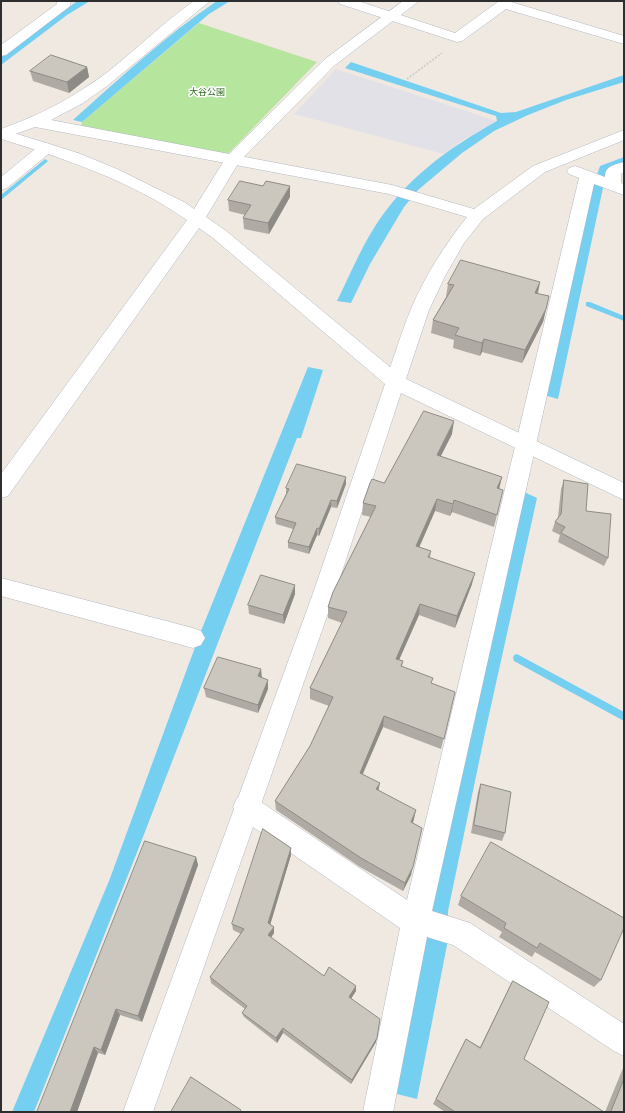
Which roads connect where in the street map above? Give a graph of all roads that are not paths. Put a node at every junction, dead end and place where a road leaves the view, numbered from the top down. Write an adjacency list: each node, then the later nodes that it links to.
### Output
1 (63, 1): 7 (street)
2 (203, 1): 8 (street)
3 (345, 1): 5 (street)
4 (412, 1): 5 (street)
5 (390, 16): 6 (street); 12 (street)
6 (624, 40)
7 (1, 52)
8 (35, 122): 9 (street); 12 (street)
9 (1, 134): 11 (street)
10 (624, 135): 13 (street)
11 (46, 148): 16 (street); 19 (street)
12 (233, 159): 18 (street); 19 (street)
13 (552, 163): 15 (street); 18 (street)
14 (624, 167): 17 (street)
15 (588, 176): 17 (street); 21 (street)
16 (1, 185)
17 (618, 188)
18 (477, 215): 20 (street)
19 (197, 218): 20 (street); 22 (street)
20 (395, 382): 21 (street); 26 (street)
21 (526, 445): 23 (street); 27 (street)
22 (1, 490)
23 (624, 492)
24 (1, 587): 25 (street)
25 (193, 638)
26 (246, 807): 27 (street); 29 (street)
27 (419, 921): 28 (street); 30 (street)
28 (624, 1041)
29 (138, 1112)
30 (378, 1112)

